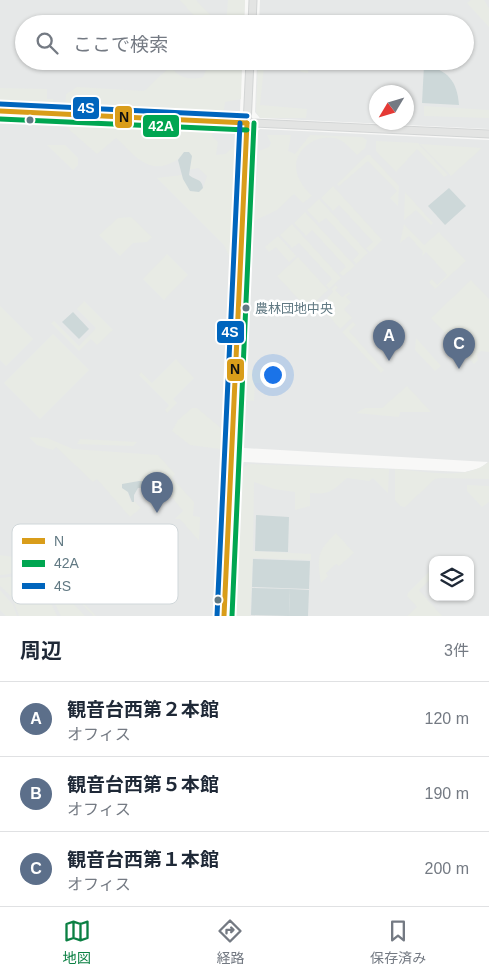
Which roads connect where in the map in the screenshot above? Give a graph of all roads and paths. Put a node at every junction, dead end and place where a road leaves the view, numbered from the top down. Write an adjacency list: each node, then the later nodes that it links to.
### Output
1 (253, 0): 2 (street)
2 (252, 15)
3 (250, 70): 5 (street)
4 (0, 111): 5 (street)
5 (247, 123): 6 (street); 7 (street)
6 (489, 134)
7 (224, 616)

